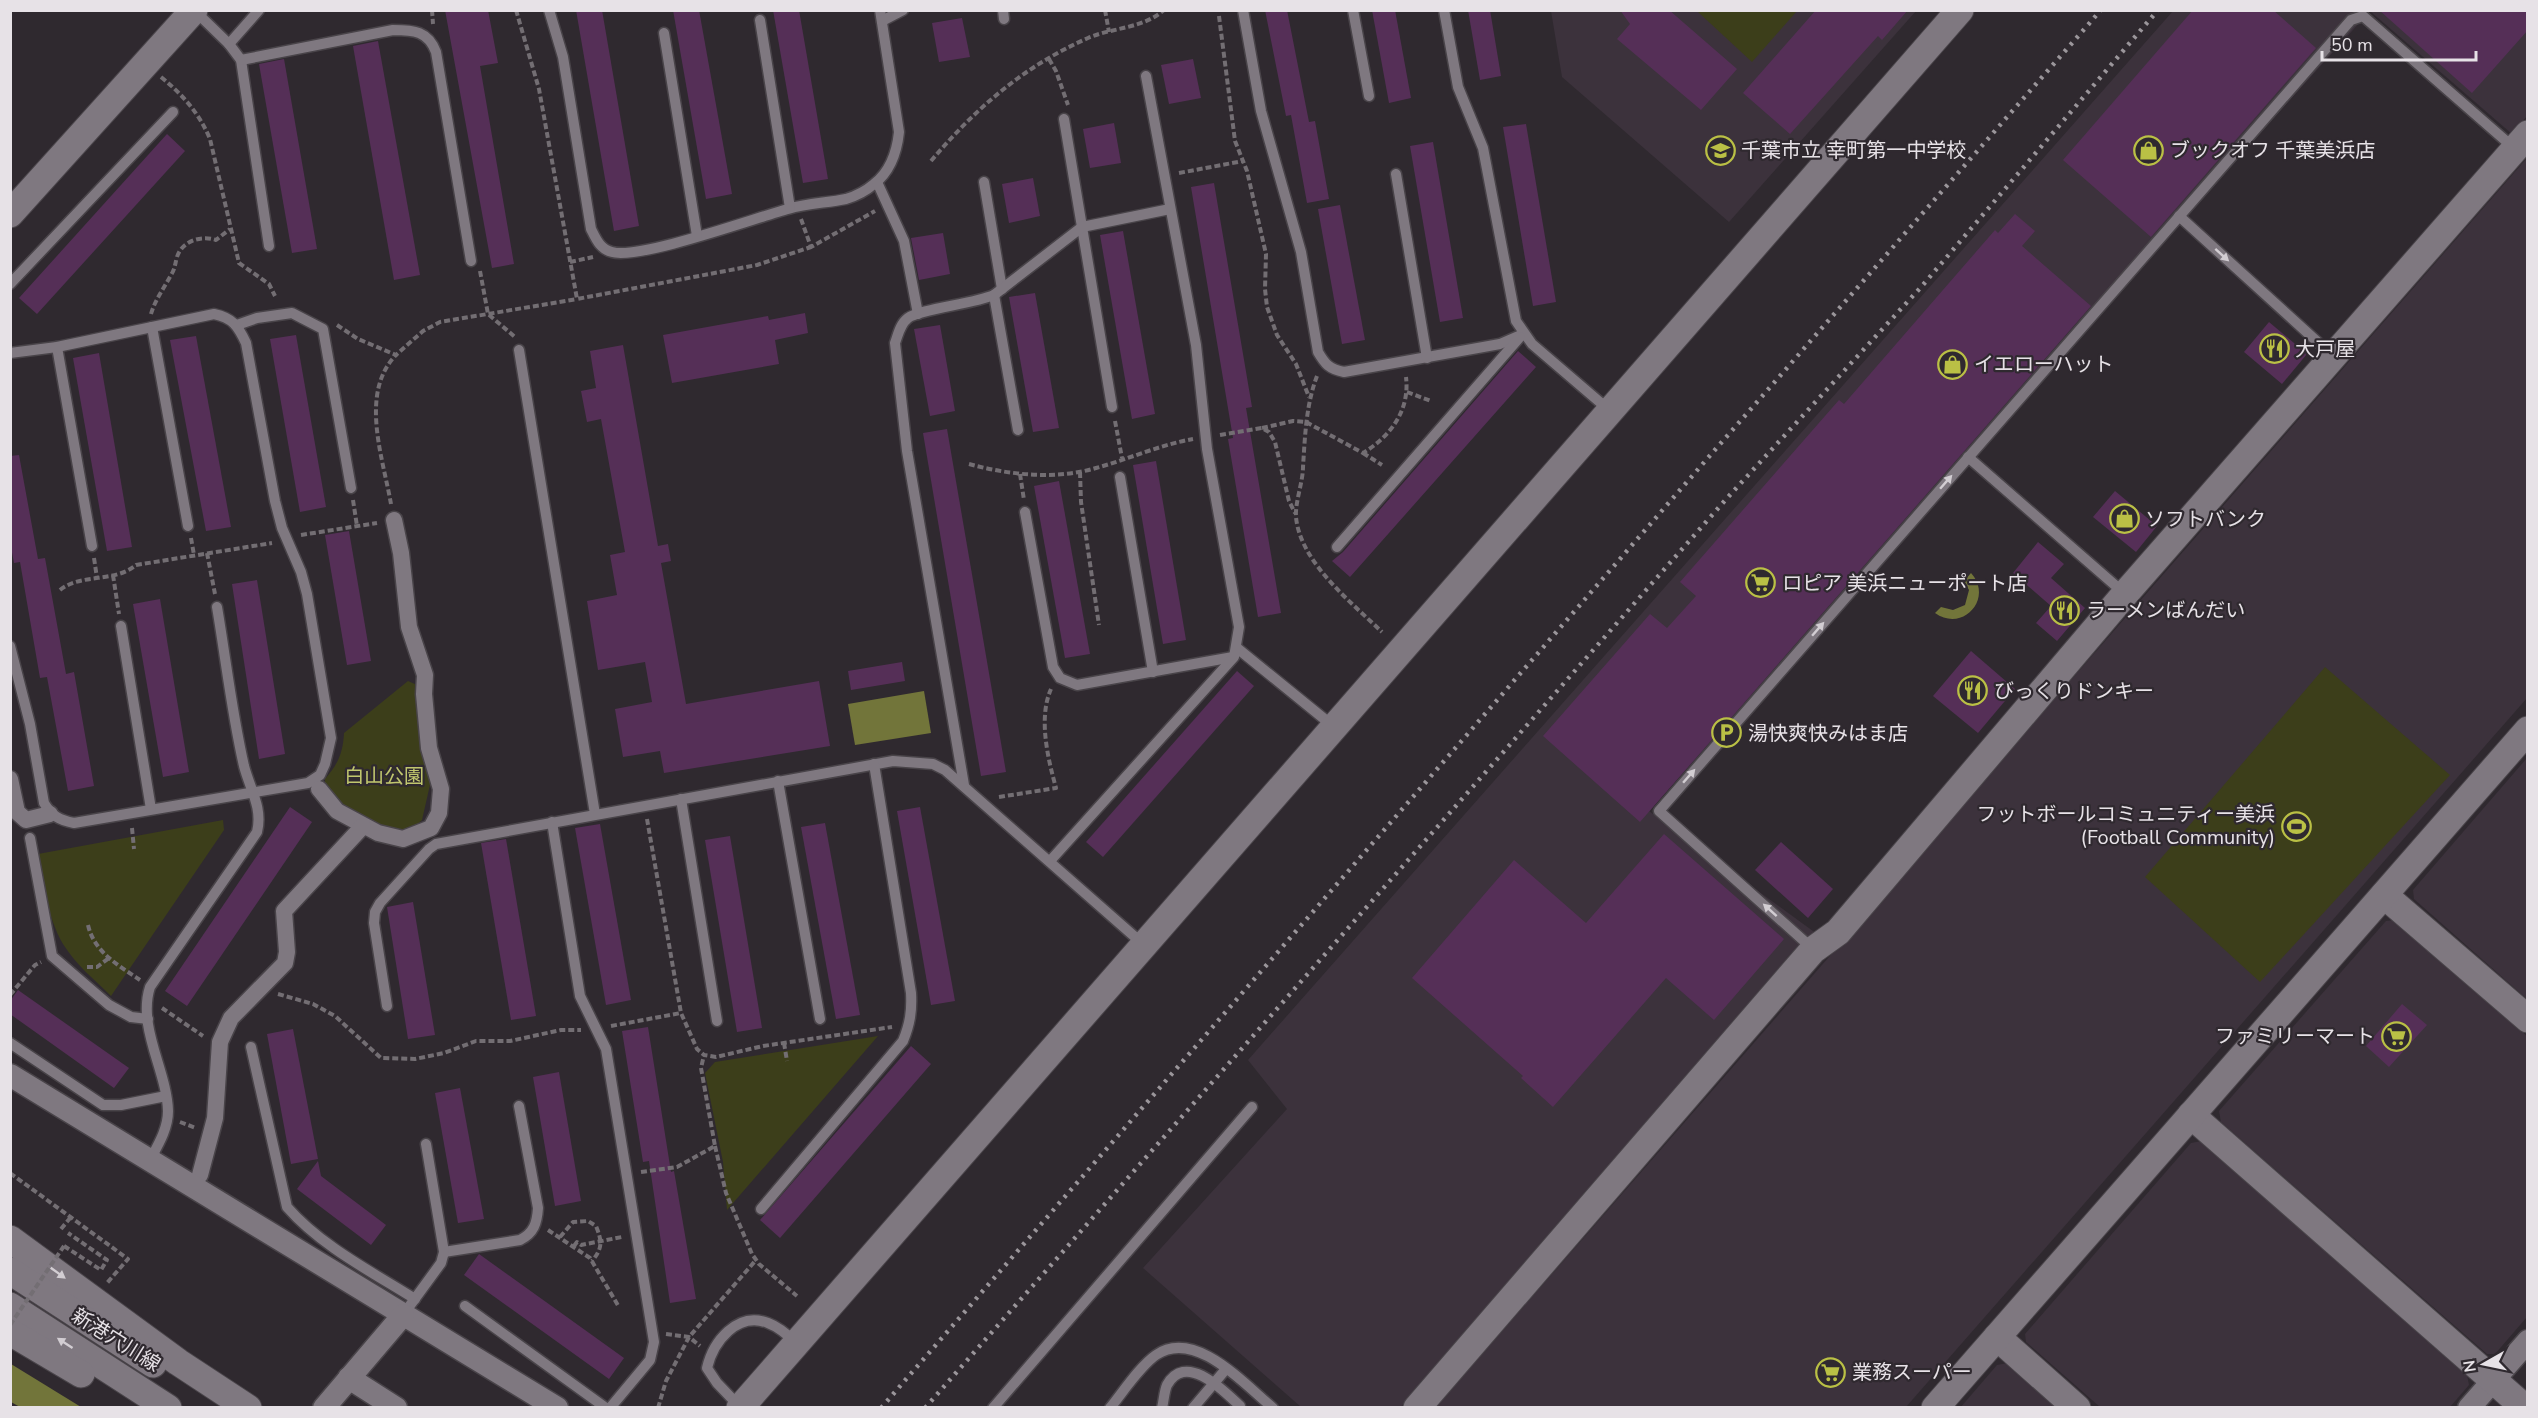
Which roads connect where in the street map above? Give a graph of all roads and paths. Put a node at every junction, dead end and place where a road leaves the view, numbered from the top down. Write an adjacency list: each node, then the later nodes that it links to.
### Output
1 (195, 10): 17 (lane); 35 (street)
2 (259, 10): 17 (lane)
3 (516, 10): 45 (path)
4 (549, 10): 40 (lane)
5 (903, 10): 12 (lane)
6 (1105, 10): 15 (path)
7 (1164, 10): 15 (path)
8 (1243, 10): 65 (lane)
9 (1353, 10): 22 (lane)
10 (1444, 10): 57 (lane)
11 (1960, 10): 70 (street)
12 (881, 16): 30 (lane)
13 (1219, 16): 27 (path)
14 (760, 20): 33 (lane)
15 (1109, 32): 18 (path)
16 (664, 33): 40 (lane)
17 (229, 44): 19 (lane)
18 (1049, 58): 24 (path); 26 (path)
19 (241, 60): 41 (lane); 44 (lane)
20 (158, 74): 39 (path)
21 (1146, 76): 29 (lane)
22 (1369, 96)
23 (173, 112): 46 (lane)
24 (1064, 120): 38 (lane)
25 (2521, 141): 36 (lane); 62 (street)
26 (931, 161)
27 (1243, 161): 29 (path); 67 (path)
28 (1396, 174): 63 (lane)
29 (1164, 175): 34 (lane)
30 (877, 182): 33 (lane); 53 (lane)
31 (984, 182): 47 (lane)
32 (881, 207): 42 (path)
33 (790, 208): 40 (lane)
34 (1170, 209): 38 (lane); 103 (lane)
35 (10, 214)
36 (2179, 216): 62 (lane, one-way to 62); 77 (lane)
37 (800, 217): 42 (path)
38 (1082, 227): 47 (lane); 69 (lane)
39 (230, 229): 48 (path); 56 (path)
40 (697, 236)
41 (269, 246)
42 (811, 247): 50 (path)
43 (598, 254): 45 (path)
44 (471, 261): 52 (path)
45 (570, 262): 50 (path)
46 (10, 284)
47 (998, 292): 53 (lane); 73 (lane)
48 (275, 296): 49 (path); 51 (path)
49 (285, 299)
50 (577, 299): 52 (path)
51 (266, 303)
52 (488, 314): 59 (path); 61 (path)
53 (918, 314): 111 (lane)
54 (329, 319): 61 (path)
55 (237, 325): 56 (lane); 84 (lane); 113 (lane)
56 (152, 327): 58 (lane); 88 (lane)
57 (1523, 334): 63 (lane); 70 (lane); 93 (lane)
58 (57, 347): 60 (lane); 92 (lane)
59 (519, 350): 120 (lane)
60 (10, 353)
61 (396, 355): 87 (path)
62 (2333, 356): 97 (street)
63 (1427, 358): 64 (lane)
64 (1403, 362): 65 (lane); 66 (path)
65 (1324, 364): 67 (path)
66 (1407, 392): 68 (path); 76 (path)
67 (1309, 398): 71 (path)
68 (1431, 401)
69 (1112, 406): 78 (path)
70 (1610, 411): 106 (street)
71 (1306, 422): 72 (path); 76 (path); 86 (path)
72 (1262, 428): 74 (path); 86 (path)
73 (1018, 430)
74 (1213, 436)
75 (1197, 439): 78 (path)
76 (1364, 453): 80 (path)
77 (1968, 457): 97 (lane); 129 (lane, one-way to 77)
78 (1122, 458): 81 (path)
79 (969, 464): 82 (path)
80 (1382, 465)
81 (1080, 472): 82 (path); 99 (path)
82 (1020, 474): 85 (path)
83 (1120, 477): 104 (lane)
84 (351, 488): 89 (path)
85 (1025, 512): 105 (lane)
86 (1296, 514): 101 (path)
87 (394, 520): 89 (path); 122 (street)
88 (188, 526)
89 (357, 526): 90 (path)
90 (297, 535)
91 (281, 541): 94 (path)
92 (92, 546)
93 (1336, 547)
94 (207, 553): 95 (path); 98 (path)
95 (113, 575): 96 (path); 100 (path)
96 (60, 590)
97 (2125, 594): 129 (street)
98 (217, 607): 113 (lane)
99 (1099, 625)
100 (121, 626): 116 (lane)
101 (1382, 632)
102 (10, 646): 119 (lane)
103 (1235, 652): 104 (lane); 106 (lane); 125 (lane)
104 (1153, 672): 105 (lane)
105 (1060, 678): 114 (path)
106 (1334, 726): 128 (street)
107 (2528, 730): 126 (street)
108 (874, 764): 110 (lane); 111 (lane); 161 (lane)
109 (10, 779): 117 (street)
110 (778, 781): 115 (lane); 137 (lane)
111 (964, 785): 125 (lane)
112 (319, 789): 122 (street)
113 (253, 792): 116 (lane); 131 (lane)
114 (993, 798)
115 (681, 799): 120 (lane); 139 (lane)
116 (151, 809): 118 (lane)
117 (14, 811): 119 (street)
118 (130, 813): 119 (lane); 124 (path)
119 (50, 814)
120 (596, 814): 121 (lane)
121 (552, 822): 134 (lane); 166 (lane)
122 (363, 826): 132 (street)
123 (30, 838): 136 (lane)
124 (134, 849)
125 (1050, 861): 128 (lane)
126 (2384, 895): 138 (street); 152 (street)
127 (88, 925): 131 (path)
128 (1143, 944): 187 (street)
129 (1813, 950): 208 (street)
130 (44, 960): 133 (path)
131 (149, 992): 136 (lane); 144 (path)
132 (256, 992): 141 (path); 144 (street)
133 (10, 995)
134 (387, 1006)
135 (681, 1013): 140 (path)
136 (148, 1019): 149 (lane)
137 (820, 1019)
138 (2528, 1019)
139 (717, 1021)
140 (604, 1027)
141 (590, 1029)
142 (10, 1043): 149 (lane)
143 (784, 1043): 147 (path)
144 (219, 1045): 154 (street)
145 (251, 1047): 180 (lane)
146 (704, 1054): 156 (path)
147 (787, 1061)
148 (10, 1075): 157 (street)
149 (166, 1096): 153 (lane)
150 (519, 1106): 163 (lane)
151 (1252, 1107): 202 (lane)
152 (2191, 1115): 185 (street); 190 (street)
153 (167, 1118): 154 (path); 157 (lane)
154 (211, 1133): 160 (street)
155 (426, 1144): 171 (lane)
156 (716, 1146): 158 (path); 172 (path)
157 (150, 1160): 180 (street)
158 (640, 1172)
159 (10, 1173): 162 (path)
160 (200, 1175)
161 (761, 1209)
162 (71, 1217): 164 (path); 175 (path)
163 (536, 1223): 167 (path); 171 (lane)
164 (61, 1229)
165 (68, 1233): 181 (path, bridge)
166 (636, 1234): 169 (path); 183 (lane)
167 (560, 1237): 169 (path); 170 (path)
168 (10, 1239): 195 (street, one-way to 195)
169 (602, 1241): 170 (path); 173 (path)
170 (574, 1245): 173 (path)
171 (444, 1252): 180 (lane)
172 (756, 1260): 176 (path); 184 (path)
173 (591, 1261): 179 (path)
174 (10, 1271): 194 (street, 新港穴川線)
175 (105, 1286)
176 (797, 1296)
177 (10, 1306): 193 (street, 新港穴川線, one-way to 177)
178 (465, 1306): 199 (lane)
179 (619, 1306)
180 (409, 1307): 189 (street); 198 (street)
181 (10, 1325)
182 (10, 1332): 192 (street)
183 (654, 1336): 184 (path); 199 (lane)
184 (689, 1337): 200 (path)
185 (1996, 1337): 209 (street); 210 (street)
186 (2528, 1341): 190 (street)
187 (796, 1343): 201 (street); 201 (lane)
188 (1226, 1369): 191 (lane); 203 (lane); 207 (lane)
189 (348, 1378): 196 (street); 197 (street)
190 (2494, 1380): 211 (street); 212 (street)
191 (1214, 1383): 204 (lane); 205 (lane); 206 (lane)
192 (139, 1407)
193 (168, 1407)
194 (222, 1407)
195 (248, 1407)
196 (324, 1407)
197 (396, 1407)
198 (557, 1407)
199 (608, 1407)
200 (658, 1407)
201 (740, 1407)
202 (993, 1407)
203 (1112, 1407)
204 (1162, 1407)
205 (1193, 1407)
206 (1238, 1407)
207 (1273, 1407)
208 (1417, 1407)
209 (1935, 1407)
210 (2077, 1407)
211 (2469, 1407)
212 (2525, 1407)

